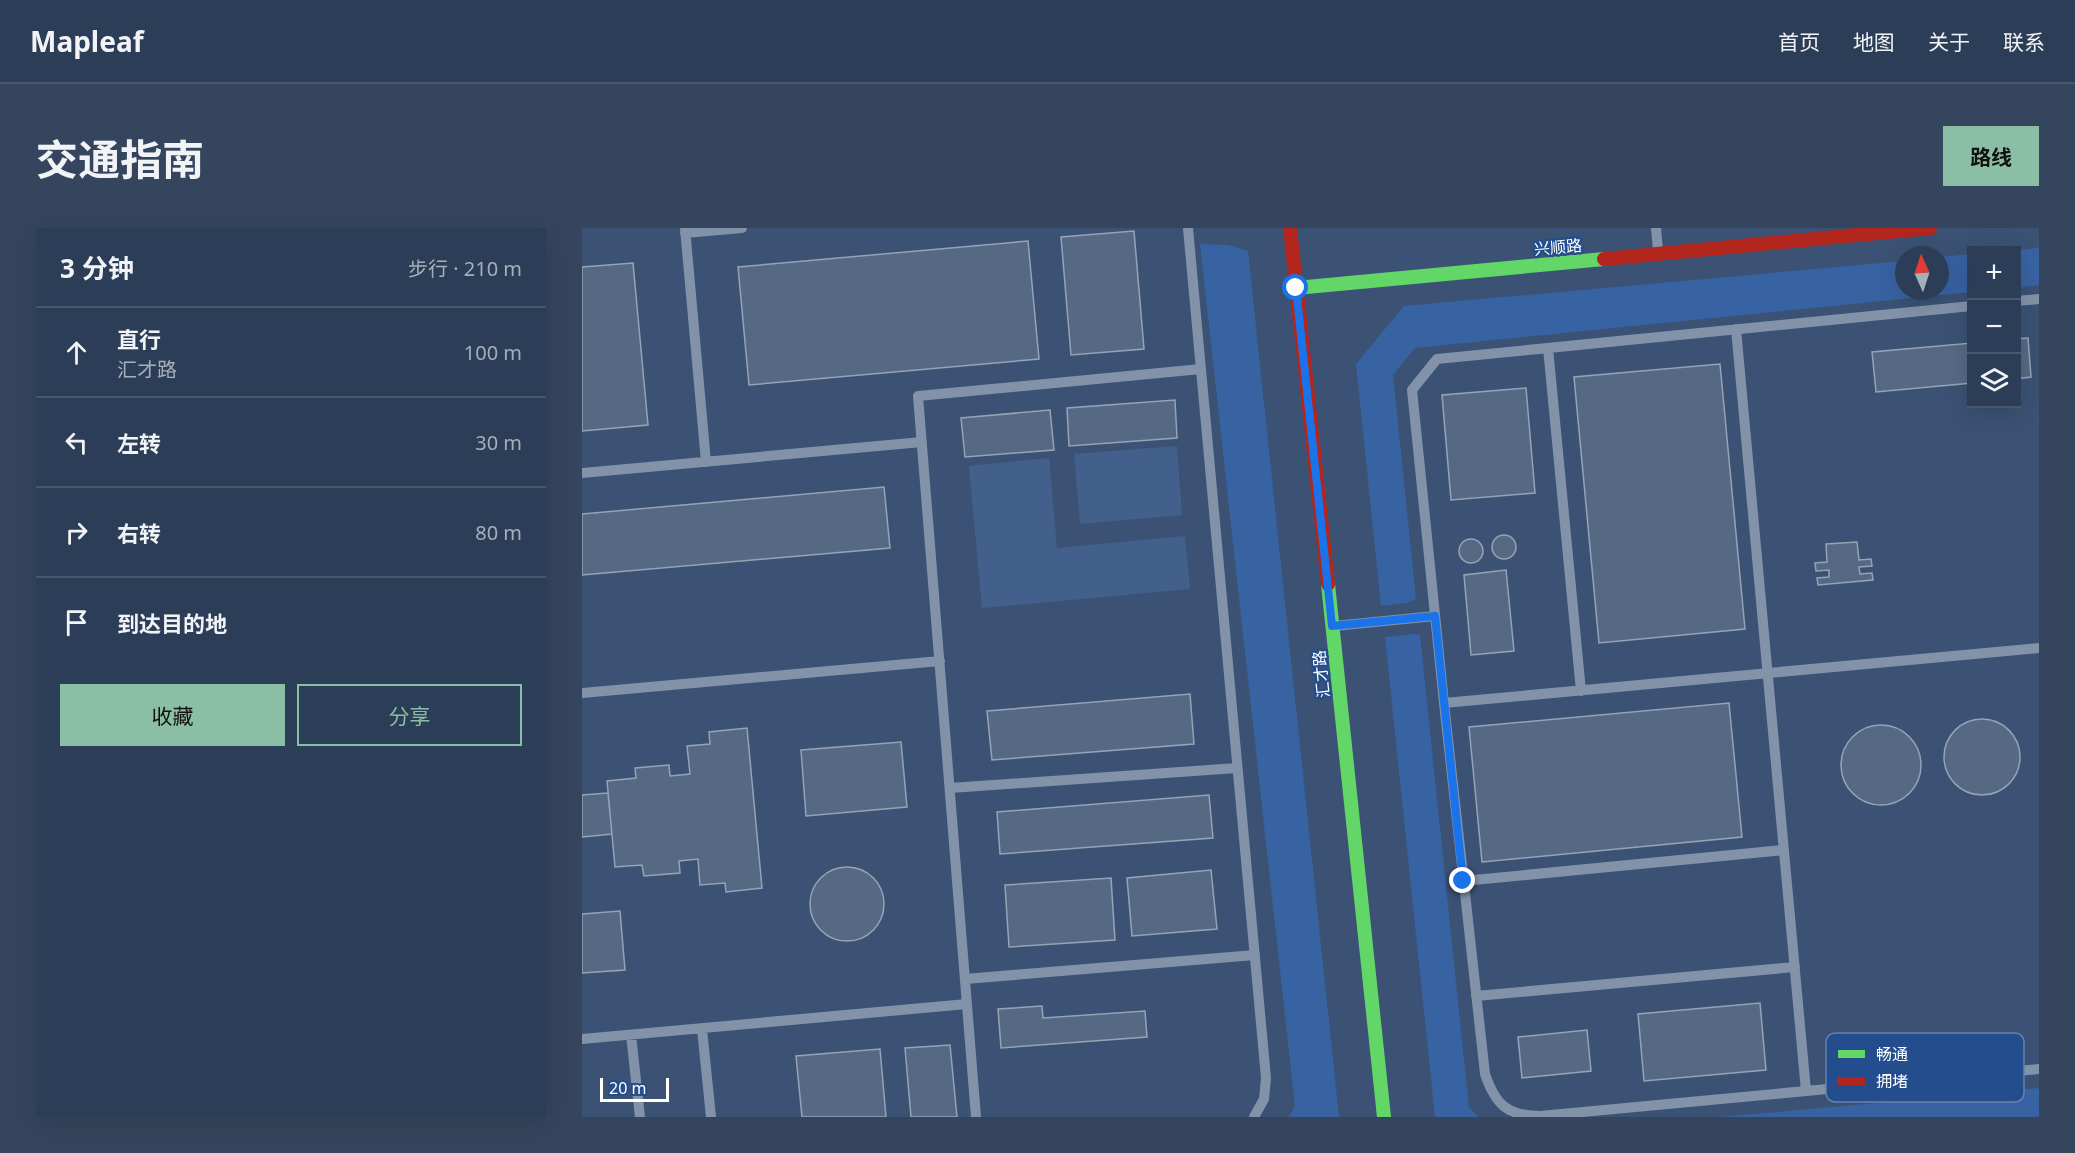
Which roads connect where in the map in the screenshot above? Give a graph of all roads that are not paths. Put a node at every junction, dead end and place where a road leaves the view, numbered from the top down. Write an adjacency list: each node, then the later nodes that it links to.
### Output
1 (742, 228): 6 (lane)
2 (1188, 228): 14 (lane)
3 (1290, 228): 8 (main road, 汇才路)
4 (1656, 228): 7 (lane)
5 (1930, 228): 7 (main road, 兴顺路)
6 (685, 230): 16 (lane)
7 (1658, 254): 8 (main road, 兴顺路)
8 (1296, 288): 19 (main road, 汇才路)
9 (2039, 299): 10 (lane)
10 (2021, 301)
11 (1967, 306): 12 (lane)
12 (1736, 329): 13 (lane); 22 (lane)
13 (1548, 348): 18 (lane); 23 (lane)
14 (1201, 369): 15 (lane); 26 (lane)
15 (922, 442): 16 (lane); 21 (lane)
16 (706, 462): 17 (lane)
17 (582, 473)
18 (1435, 616): 19 (lane); 25 (lane)
19 (1332, 626): 46 (main road, 汇才路)
20 (2039, 648): 22 (lane)
21 (939, 661): 24 (lane); 27 (lane)
22 (1768, 673): 23 (lane); 28 (lane)
23 (1581, 691): 25 (lane)
24 (582, 693)
25 (1444, 703): 29 (lane)
26 (1237, 768): 27 (lane); 30 (lane)
27 (950, 788): 32 (lane)
28 (1784, 850): 29 (lane); 31 (lane)
29 (1463, 881): 33 (lane)
30 (1255, 955): 32 (lane); 45 (lane)
31 (1795, 967): 33 (lane); 41 (lane)
32 (965, 979): 34 (lane)
33 (1476, 996): 41 (lane)
34 (967, 1004): 35 (lane); 44 (lane)
35 (702, 1029): 36 (lane); 43 (lane)
36 (631, 1035): 37 (lane); 42 (lane)
37 (582, 1039)
38 (2039, 1070): 39 (lane)
39 (2024, 1071)
40 (1826, 1089): 41 (lane)
41 (1806, 1091)
42 (640, 1117)
43 (711, 1117)
44 (976, 1117)
45 (1254, 1117)
46 (1384, 1117)

